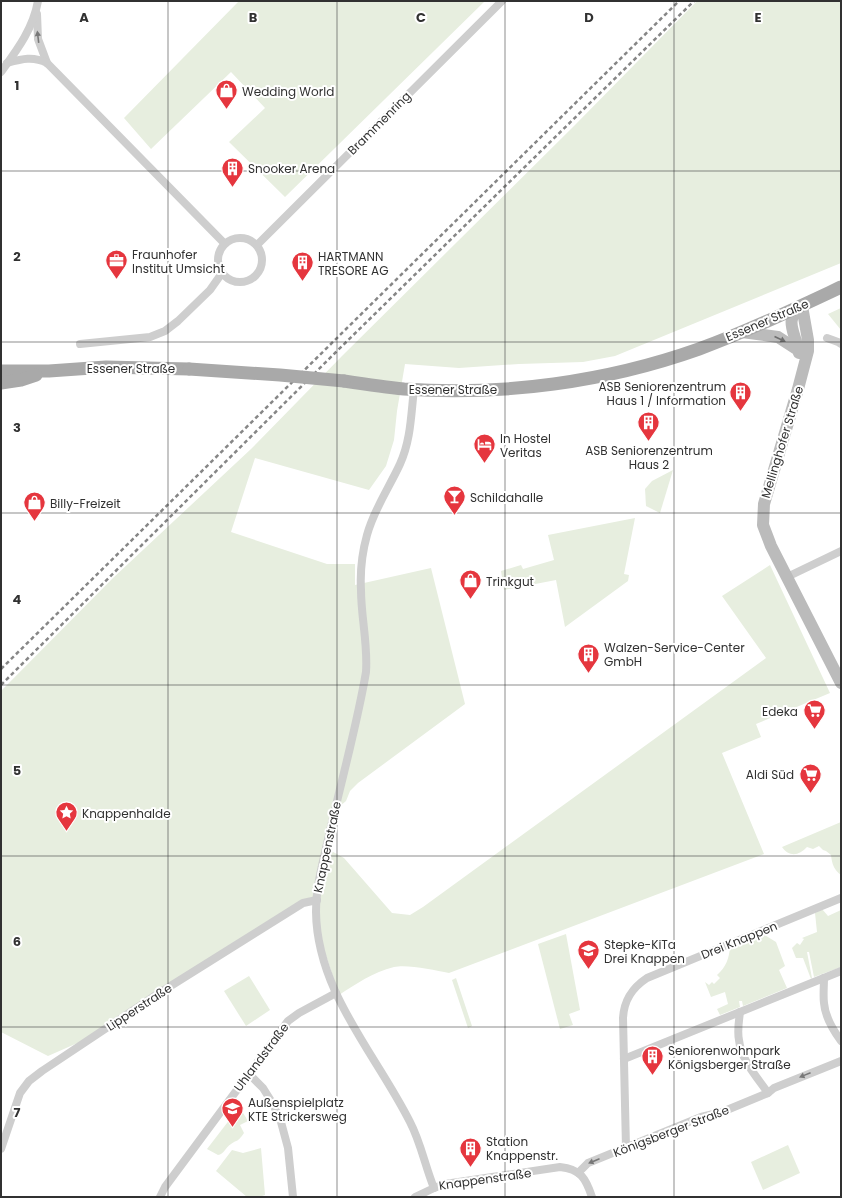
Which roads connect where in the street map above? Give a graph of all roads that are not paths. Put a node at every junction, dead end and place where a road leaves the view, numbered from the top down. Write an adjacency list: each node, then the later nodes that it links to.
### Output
1 (502, 1): 7 (street, Brammenring)
2 (37, 5): 3 (street); 4 (street, one-way to 2)
3 (7, 63): 4 (street); 5 (street)
4 (47, 63): 6 (street)
5 (1, 72)
6 (225, 244): 7 (street); 8 (street)
7 (257, 245): 8 (street)
8 (222, 273): 13 (street)
9 (841, 287): 10 (main road, Essener Straße)
10 (802, 306): 11 (main road, Essener Straße); 15 (main road); 16 (main road, Mellinghofer Straße)
11 (742, 332): 15 (main road, one-way to 15); 20 (main road, Essener Straße)
12 (828, 338): 14 (street)
13 (80, 344)
14 (841, 344)
15 (798, 350): 16 (main road)
16 (803, 370): 22 (main road, Mellinghofer Straße)
17 (1, 371): 18 (main road, Essener Straße)
18 (49, 371): 19 (main road, Essener Straße); 20 (main road, Essener Straße, bridge)
19 (1, 383)
20 (414, 389): 25 (street, Knappenstraße)
21 (841, 551): 22 (street)
22 (787, 577): 23 (main road, Mellinghofer Straße)
23 (841, 683)
24 (841, 898): 31 (street, Drei Knappen)
25 (317, 900): 28 (street, Knappenstraße); 36 (street, Lipperstraße)
26 (841, 971): 27 (street)
27 (824, 978): 29 (street); 30 (street)
28 (336, 993): 33 (street, Uhlandstraße); 38 (street, Knappenstraße)
29 (740, 1012): 31 (street); 34 (street)
30 (841, 1041)
31 (624, 1059): 35 (street, Drei Knappen)
32 (841, 1060): 34 (street, Königsberger Straße, one-way to 34)
33 (249, 1074): 39 (street, Uhlandstraße); 40 (street)
34 (768, 1093): 35 (street, Königsberger Straße)
35 (626, 1148): 37 (street, Königsberger Straße, one-way to 37)
36 (1, 1149)
37 (578, 1173): 38 (street, Knappenstraße); 42 (street)
38 (434, 1188): 41 (street)
39 (160, 1197)
40 (293, 1197)
41 (415, 1197)
42 (592, 1197)

